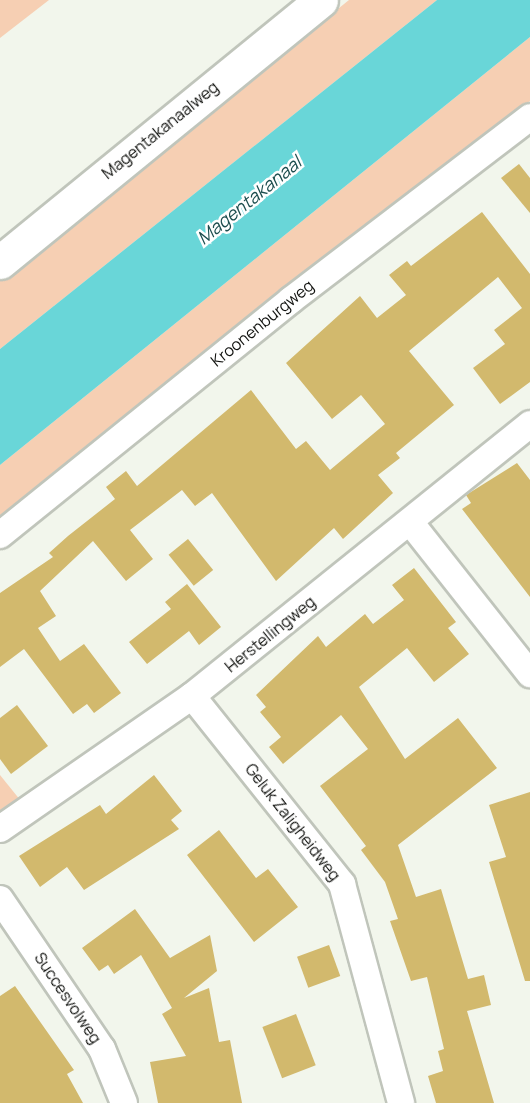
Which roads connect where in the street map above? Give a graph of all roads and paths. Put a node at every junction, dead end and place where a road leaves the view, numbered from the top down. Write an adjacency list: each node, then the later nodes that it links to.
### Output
1 (321, 0): 3 (street, Magentakanaalweg)
2 (530, 117): 6 (street, Kroonenburgweg)
3 (0, 262)
4 (530, 424): 5 (street, Herstellingweg)
5 (410, 522): 7 (street); 8 (street, Herstellingweg)
6 (0, 535)
7 (530, 674)
8 (192, 696): 9 (street, Herstellingweg); 12 (street, Geluk Zaligheidweg)
9 (0, 829)
10 (0, 899): 11 (street, Succesvolweg)
11 (124, 1103)
12 (401, 1103)

